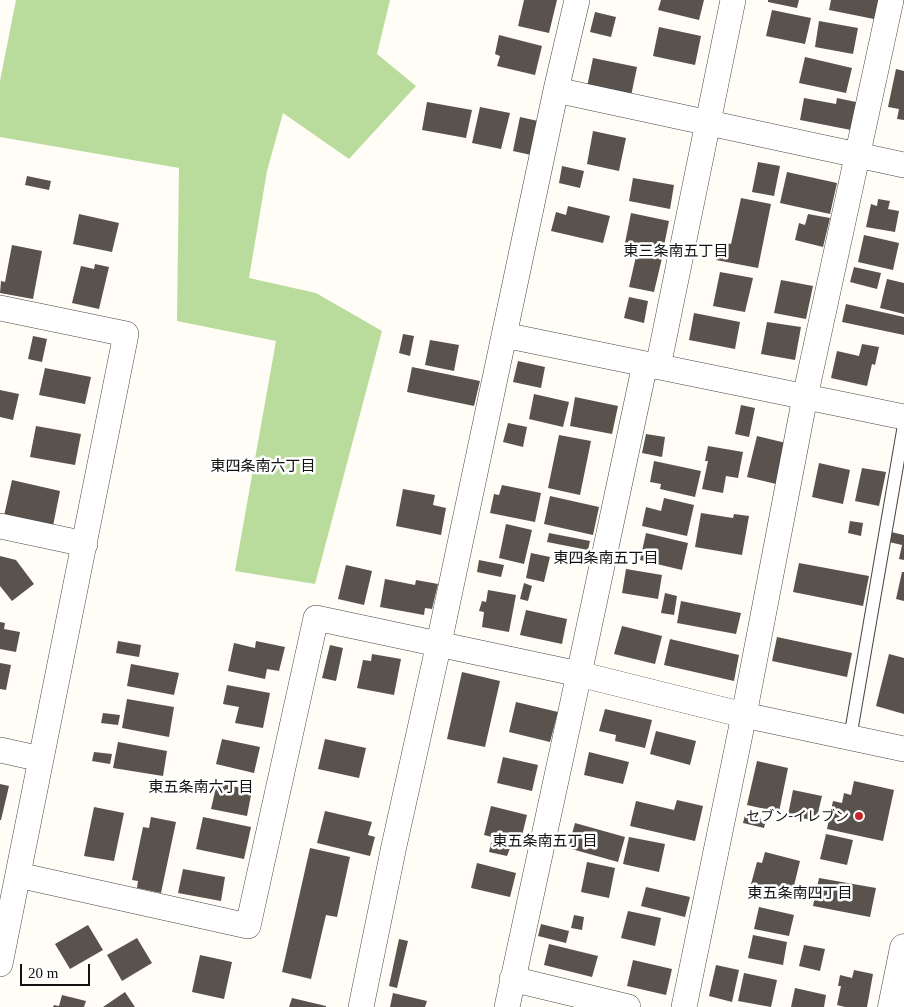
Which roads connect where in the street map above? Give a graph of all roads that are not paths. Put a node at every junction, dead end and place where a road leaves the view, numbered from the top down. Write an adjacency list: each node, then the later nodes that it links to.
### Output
1 (577, 0): 4 (street)
2 (734, 0): 5 (street)
3 (891, 0): 6 (street)
4 (556, 90): 5 (street); 9 (street)
5 (708, 123): 6 (street); 10 (street)
6 (857, 154): 7 (street); 11 (street)
7 (904, 165)
8 (0, 308): 15 (street)
9 (504, 335): 10 (street); 16 (street)
10 (652, 365): 11 (street); 17 (street)
11 (805, 397): 12 (street); 18 (street)
12 (904, 417)
13 (904, 425): 19 (lane)
14 (0, 526): 15 (street)
15 (85, 544): 22 (street)
16 (439, 644): 17 (street); 23 (street); 27 (street)
17 (579, 674): 18 (street); 26 (street)
18 (744, 715): 19 (street); 30 (street)
19 (850, 738): 20 (street)
20 (904, 749)
21 (0, 750): 22 (street)
22 (41, 759): 23 (street)
23 (18, 875): 25 (street)
24 (904, 948): 31 (street)
25 (0, 964)
26 (512, 979): 28 (street); 29 (street)
27 (361, 1007)
28 (507, 1007)
29 (628, 1007)
30 (684, 1007)
31 (892, 1007)

